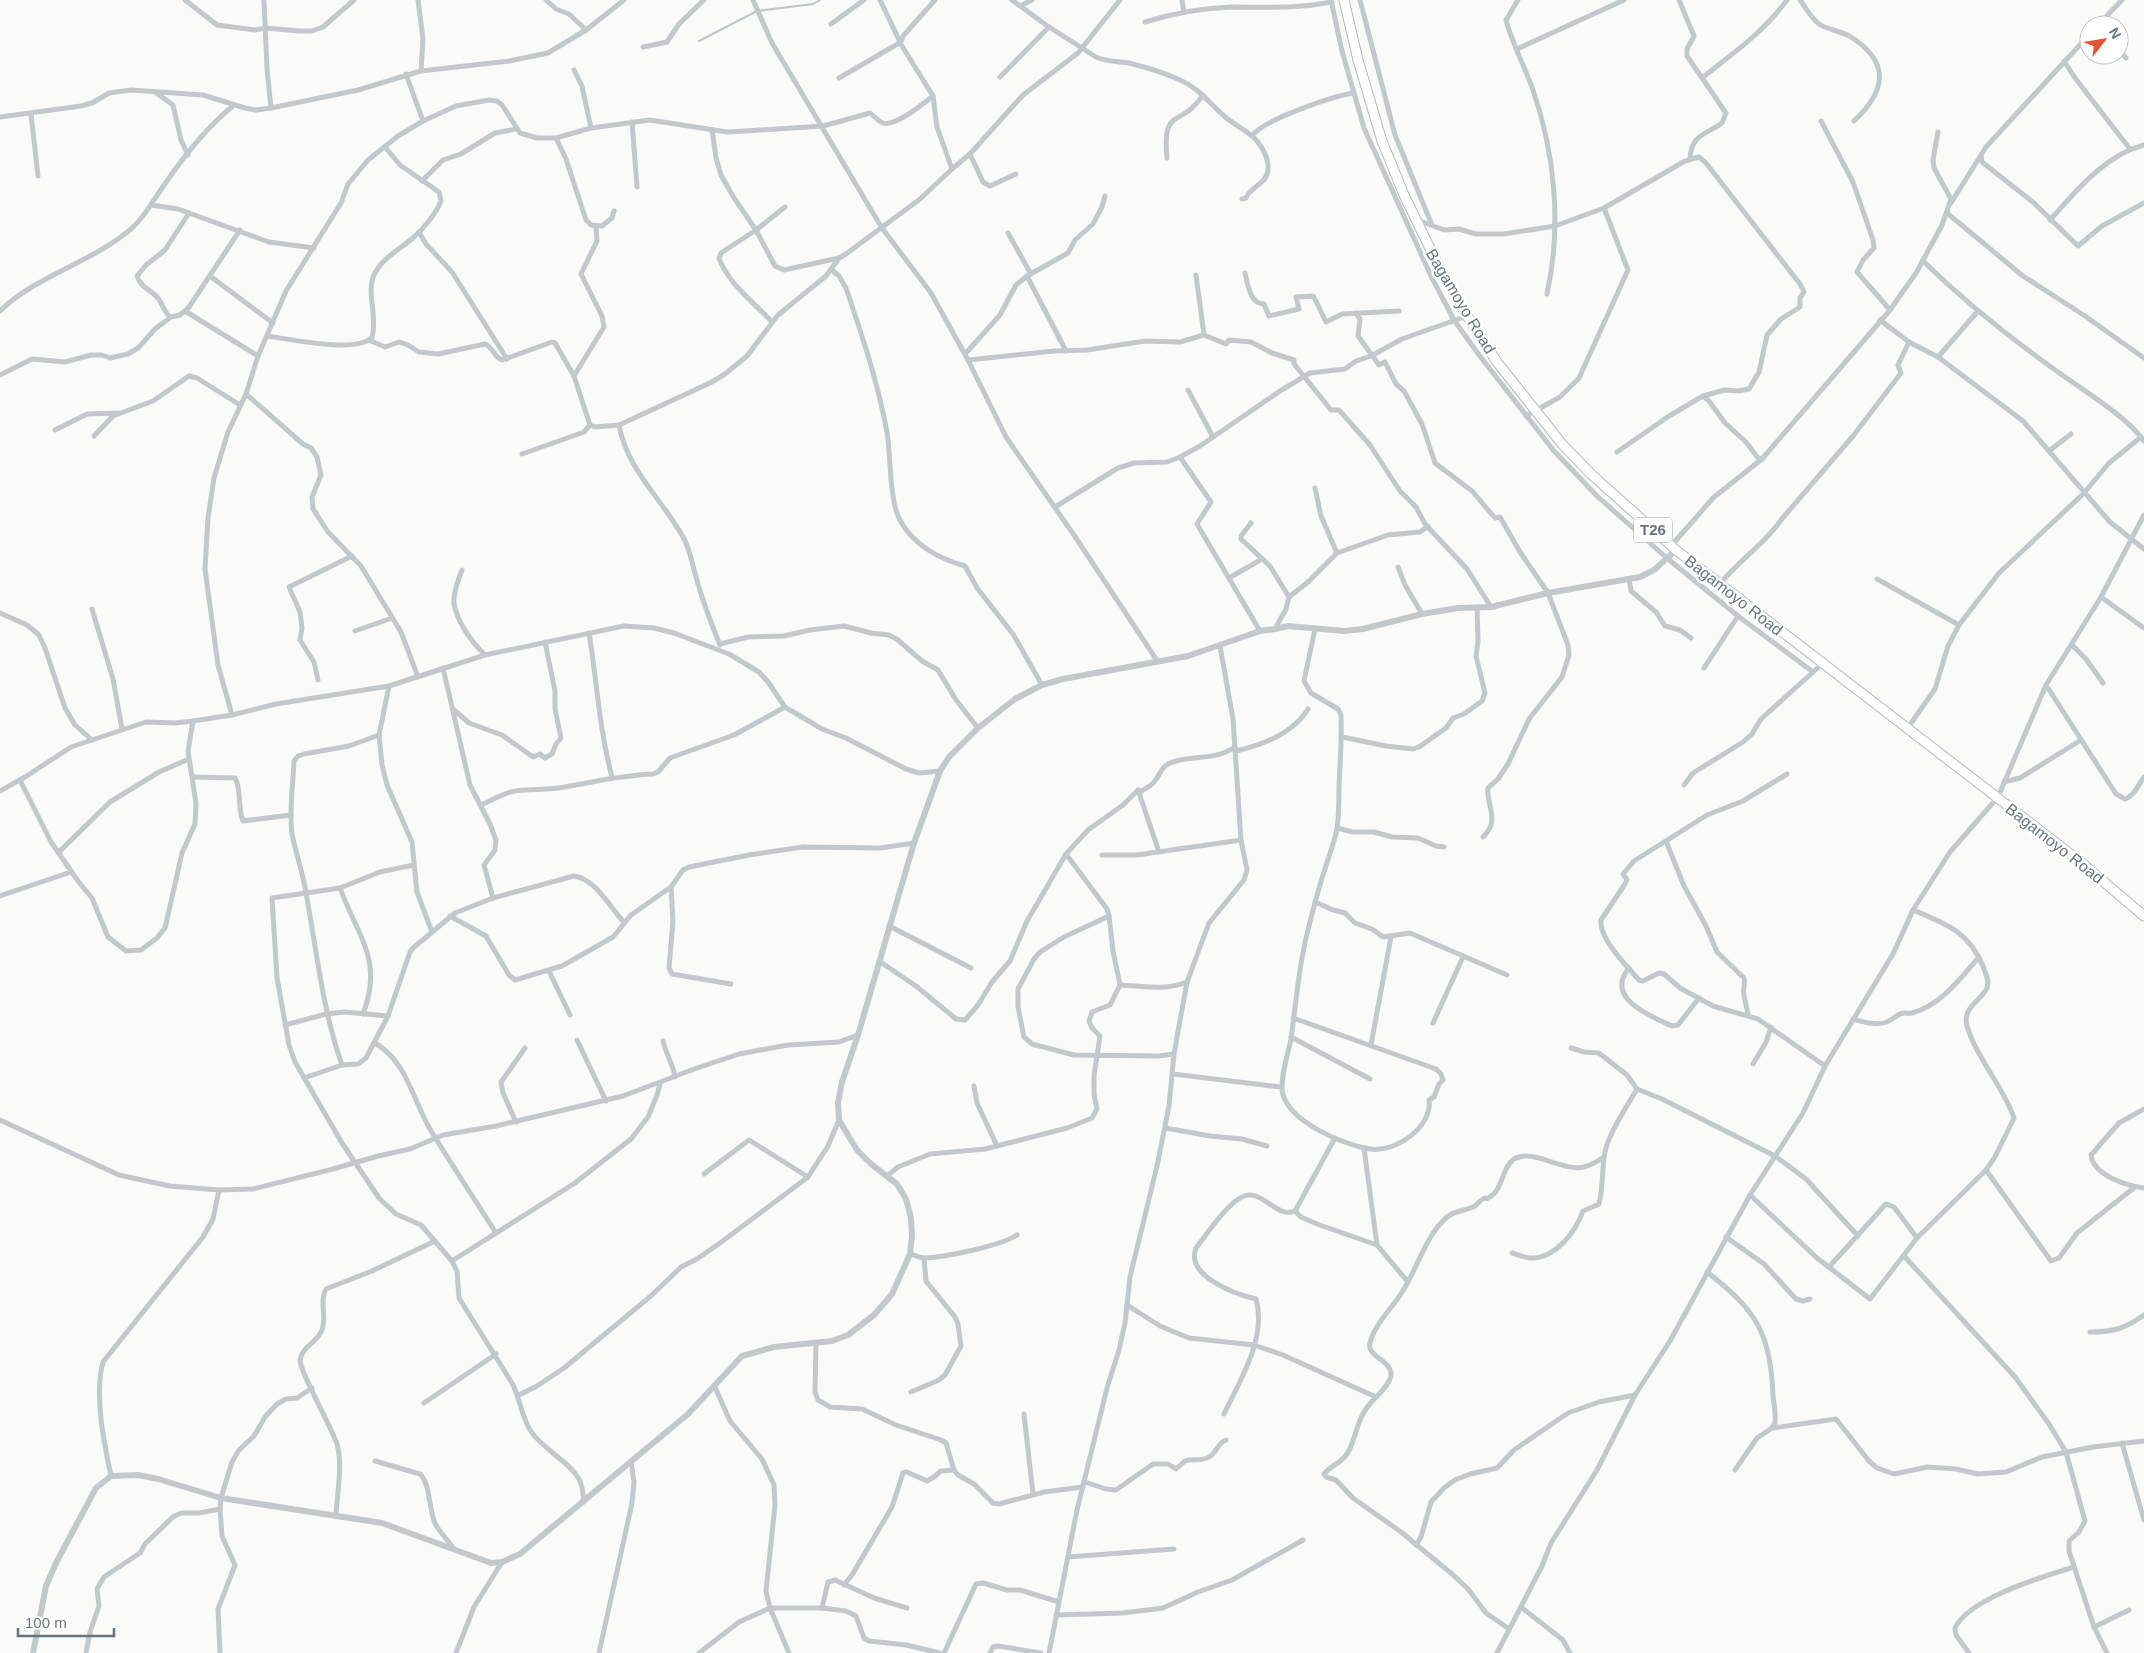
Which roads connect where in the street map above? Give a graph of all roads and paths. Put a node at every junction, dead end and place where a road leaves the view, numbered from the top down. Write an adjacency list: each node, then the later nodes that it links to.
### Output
1 (185, 0): 31 (street)
2 (264, 0): 31 (street)
3 (354, 0): 31 (street)
4 (418, 0): 39 (street)
5 (546, 0): 32 (street)
6 (624, 0): 32 (street)
7 (704, 0): 35 (street)
8 (864, 0): 29 (street)
9 (880, 0): 33 (street)
10 (935, 0): 33 (street)
11 (1012, 0): 25 (street)
12 (1032, 0): 25 (street)
13 (1120, 0): 36 (street)
14 (1182, 0): 26 (street)
15 (1344, 0): 87 (highway, Bagamoyo Road / T26)
16 (1360, 0): 90 (street)
17 (1518, 0): 37 (street)
18 (1624, 0): 37 (street)
19 (1679, 0): 44 (street)
20 (1786, 0): 44 (street)
21 (1800, 0): 54 (street)
22 (2122, 0): 27 (street)
23 (1332, 1): 26 (street); 46 (street)
24 (754, 2): 57 (street)
25 (1020, 6): 30 (street)
26 (1184, 12): 28 (street)
27 (2108, 15)
28 (1145, 22)
29 (831, 24)
30 (1049, 27): 36 (street); 43 (street)
31 (265, 28): 50 (street)
32 (586, 30): 39 (street)
33 (901, 42): 42 (street); 48 (street)
34 (2079, 45): 38 (street)
35 (643, 48)
36 (1082, 49): 47 (street); 67 (street)
37 (1517, 50): 91 (street)
38 (2064, 61): 66 (street); 69 (street)
39 (421, 70): 41 (street)
40 (574, 70): 58 (street)
41 (406, 74): 50 (street); 53 (street)
42 (840, 78)
43 (1000, 78)
44 (1702, 78): 71 (street)
45 (155, 91): 49 (street); 51 (street); 68 (street)
46 (1353, 93): 62 (street); 114 (street)
47 (1203, 95): 62 (street); 70 (street)
48 (933, 96): 57 (street); 72 (street)
49 (234, 105): 50 (street); 68 (street)
50 (271, 108)
51 (31, 114): 52 (street); 74 (street)
52 (0, 117)
53 (423, 120): 59 (street); 65 (street)
54 (1854, 120)
55 (1821, 121): 107 (street)
56 (632, 122): 58 (street); 60 (street); 76 (street)
57 (823, 126): 60 (street); 92 (street)
58 (591, 128): 63 (street)
59 (516, 129): 63 (street); 75 (street)
60 (712, 130): 94 (street)
61 (1938, 132): 80 (street)
62 (1252, 136): 78 (street)
63 (556, 138): 89 (street)
64 (2144, 145): 66 (street)
65 (384, 147): 75 (street); 97 (street)
66 (2130, 149): 88 (street)
67 (970, 154): 72 (street); 73 (street)
68 (188, 155): 81 (street)
69 (1981, 155): 80 (street); 88 (street)
70 (1167, 158)
71 (1690, 159): 83 (street); 135 (street)
72 (952, 168): 92 (street)
73 (1016, 174)
74 (38, 176)
75 (422, 181): 95 (street)
76 (637, 186)
77 (1105, 196): 102 (street)
78 (1242, 200)
79 (2144, 203): 88 (street)
80 (1950, 204): 86 (street)
81 (152, 205): 85 (street); 108 (street)
82 (785, 207): 94 (street)
83 (1604, 208): 91 (street); 137 (street)
84 (614, 211): 89 (street)
85 (189, 213): 93 (street); 113 (street)
86 (1947, 213): 99 (street); 127 (street)
87 (1415, 218): 90 (street); 112 (highway, Bagamoyo Road / T26)
88 (2050, 220)
89 (596, 226): 131 (street)
90 (1432, 226): 91 (street)
91 (1555, 226): 105 (street)
92 (882, 228): 98 (street); 123 (street)
93 (240, 230): 97 (street); 104 (street)
94 (756, 230): 98 (street); 116 (street)
95 (419, 232): 120 (street); 128 (street)
96 (1008, 233): 102 (street)
97 (314, 248): 117 (street)
98 (838, 258): 100 (street)
99 (1923, 261): 107 (street); 110 (street)
100 (832, 270): 116 (street); 205 (street)
101 (1245, 273): 111 (street)
102 (1029, 275): 122 (street); 123 (street)
103 (1196, 275): 118 (street)
104 (210, 276): 109 (street); 117 (street)
105 (1548, 294)
106 (1400, 310): 111 (street)
107 (1890, 310): 115 (street)
108 (0, 311)
109 (185, 311): 113 (street); 124 (street)
110 (1978, 311): 126 (street); 146 (street)
111 (1356, 313): 125 (street)
112 (1467, 316): 114 (street); 137 (highway, Bagamoyo Road / T26)
113 (171, 317): 130 (street)
114 (1454, 320): 125 (street); 139 (street)
115 (1880, 320): 121 (street); 151 (street)
116 (772, 322): 141 (street)
117 (273, 323): 119 (street)
118 (1204, 335): 122 (street); 132 (street)
119 (267, 336): 120 (street); 124 (street)
120 (370, 340): 128 (street)
121 (1909, 342): 126 (street); 172 (street)
122 (1066, 351): 129 (street)
123 (964, 354): 129 (street)
124 (258, 356): 134 (street)
125 (1371, 356): 132 (street); 173 (street)
126 (1938, 357): 147 (street)
127 (2144, 358)
128 (507, 359): 131 (street)
129 (968, 360): 154 (street)
130 (0, 375)
131 (574, 376): 140 (street)
132 (1304, 376): 145 (street); 159 (street)
133 (1188, 390): 145 (street)
134 (246, 394): 136 (street); 164 (street)
135 (1703, 396): 148 (street); 151 (street)
136 (240, 405): 138 (street); 211 (street)
137 (1536, 411): 139 (street); 156 (highway, Bagamoyo Road / T26)
138 (119, 413): 142 (street); 144 (street)
139 (1526, 416): 158 (street)
140 (590, 425): 141 (street); 149 (street)
141 (619, 425): 192 (street)
142 (55, 430)
143 (2071, 434): 147 (street)
144 (94, 436)
145 (1213, 437): 150 (street)
146 (2143, 439): 153 (street)
147 (2050, 450): 153 (street)
148 (1617, 452)
149 (522, 454)
150 (1180, 457): 154 (street); 169 (street)
151 (1762, 459): 161 (street)
152 (1316, 488): 163 (street)
153 (2084, 493): 160 (street); 183 (street)
154 (1054, 507): 197 (street)
155 (2144, 515): 160 (street)
156 (1637, 516): 158 (street); 161 (highway, Bagamoyo Road / T26)
157 (1251, 523): 166 (street)
158 (1629, 525): 165 (street)
159 (1428, 526): 163 (street); 177 (street)
160 (2130, 539): 162 (street); 175 (street)
161 (1674, 548): 165 (street); 172 (highway, Bagamoyo Road / T26)
162 (2144, 549)
163 (1337, 553): 174 (street)
164 (352, 556): 182 (street); 203 (street)
165 (1668, 559): 171 (street); 181 (street)
166 (1262, 560): 169 (street); 174 (street)
167 (1398, 567): 180 (street)
168 (462, 570): 196 (street)
169 (1229, 578): 188 (street)
170 (1877, 578): 183 (street)
171 (1628, 579): 173 (street); 190 (street)
172 (1721, 583): 198 (highway, Bagamoyo Road / T26)
173 (1548, 593): 177 (street); 236 (street)
174 (1288, 597): 186 (street)
175 (2101, 597): 185 (street); 193 (street)
176 (1477, 607): 177 (street); 180 (street); 217 (street)
177 (1491, 607)
178 (92, 609): 214 (street)
179 (0, 613): 218 (street)
180 (1422, 614): 184 (street)
181 (1738, 616): 200 (street); 201 (street)
182 (392, 618): 187 (street); 202 (street)
183 (1959, 625): 215 (street)
184 (1315, 628): 186 (street); 217 (street)
185 (2144, 628)
186 (1275, 629): 188 (street)
187 (355, 631)
188 (1260, 631): 194 (street)
189 (589, 633): 191 (street); 195 (street); 225 (street)
190 (1691, 638)
191 (545, 642): 196 (street); 209 (street)
192 (720, 644): 195 (street); 213 (street)
193 (2072, 645): 204 (street); 206 (street)
194 (1220, 646): 197 (street); 220 (street)
195 (724, 652): 208 (street)
196 (485, 655): 199 (street)
197 (1158, 662): 205 (street)
198 (1822, 664): 201 (street); 215 (highway, Bagamoyo Road / T26)
199 (443, 668): 202 (street); 209 (street)
200 (1704, 668)
201 (1813, 672): 229 (street)
202 (418, 677): 207 (street)
203 (318, 680)
204 (2103, 683)
205 (1042, 685): 213 (street)
206 (2046, 685): 219 (street); 228 (street)
207 (389, 686): 211 (street); 216 (street)
208 (785, 707): 222 (street); 225 (street)
209 (452, 708): 233 (street)
210 (1308, 710): 220 (street)
211 (232, 715): 212 (street)
212 (194, 721): 214 (street); 221 (street)
213 (978, 728): 222 (street)
214 (122, 730): 218 (street)
215 (1907, 730): 232 (highway, Bagamoyo Road / T26)
216 (379, 735): 234 (street); 245 (street)
217 (1342, 737): 235 (street)
218 (92, 740): 227 (street)
219 (2081, 740): 226 (street); 228 (street)
220 (1236, 749): 230 (street); 237 (street)
221 (189, 759): 224 (street); 241 (street)
222 (940, 771): 239 (street)
223 (1787, 774): 238 (street)
224 (194, 777): 234 (street); 246 (street)
225 (612, 777): 233 (street)
226 (2144, 777)
227 (20, 780): 231 (street); 241 (street)
228 (2004, 782): 232 (street)
229 (1684, 785)
230 (1138, 790): 242 (street); 243 (street)
231 (0, 791)
232 (1998, 797): 253 (street); 256 (highway, Bagamoyo Road / T26)
233 (481, 805): 251 (street)
234 (291, 815): 249 (street)
235 (1337, 828): 240 (street); 252 (street)
236 (1483, 837)
237 (1241, 840): 242 (street); 268 (street)
238 (1666, 841): 265 (street); 275 (street)
239 (914, 843): 247 (street); 258 (street)
240 (1444, 847)
241 (59, 852): 246 (street)
242 (1158, 852): 244 (street)
243 (1066, 854): 255 (street); 263 (street)
244 (1102, 855)
245 (414, 865): 248 (street); 259 (street)
246 (71, 872): 250 (street)
247 (671, 887): 257 (street); 269 (street)
248 (340, 888): 249 (street); 273 (street)
249 (306, 893): 272 (street); 280 (street)
250 (0, 896)
251 (493, 898): 254 (street); 257 (street)
252 (1315, 902): 260 (street); 277 (street)
253 (1913, 910): 261 (street); 278 (street)
254 (450, 916): 259 (street); 266 (street)
255 (1110, 916): 270 (street); 291 (street)
256 (2144, 916)
257 (624, 922): 266 (street)
258 (889, 926): 263 (street); 264 (street)
259 (432, 932): 276 (street)
260 (1391, 937): 262 (street); 287 (street)
261 (1979, 957): 278 (street); 317 (street)
262 (1463, 958): 267 (street); 279 (street)
263 (879, 961): 282 (street)
264 (971, 968)
265 (1629, 968): 271 (street); 271 (street)
266 (549, 971): 274 (street)
267 (1507, 975)
268 (1187, 982): 270 (street); 290 (street)
269 (731, 984)
270 (1120, 985): 291 (street)
271 (1699, 998): 275 (street)
272 (326, 1014): 273 (street); 280 (street); 293 (street)
273 (363, 1014): 276 (street)
274 (570, 1015)
275 (1748, 1015): 281 (street)
276 (388, 1016): 286 (street)
277 (1293, 1018): 283 (street); 287 (street)
278 (1853, 1019): 294 (street)
279 (1433, 1023)
280 (285, 1025): 297 (street)
281 (1771, 1027): 292 (street); 294 (street)
282 (858, 1035): 296 (street); 306 (street)
283 (1291, 1037): 298 (street); 301 (street)
284 (577, 1040): 303 (street)
285 (663, 1041): 296 (street)
286 (375, 1043): 293 (street); 309 (street)
287 (1371, 1045): 313 (street)
288 (525, 1048): 307 (street)
289 (1572, 1048): 302 (street)
290 (1174, 1054): 291 (street); 295 (street)
291 (1097, 1056): 311 (street)
292 (1753, 1064)
293 (342, 1065): 297 (street)
294 (1825, 1066): 314 (street)
295 (1173, 1074): 301 (street); 308 (street)
296 (675, 1077): 299 (street)
297 (304, 1078): 316 (street)
298 (1370, 1079)
299 (660, 1084): 303 (street); 326 (street)
300 (974, 1086): 311 (street)
301 (1281, 1087): 310 (street)
302 (1637, 1089): 314 (street); 315 (street)
303 (606, 1101): 307 (street)
304 (2144, 1109): 321 (street)
305 (0, 1120): 323 (street)
306 (839, 1120): 319 (street); 320 (street)
307 (516, 1122): 309 (street)
308 (1165, 1128): 312 (street); 342 (street)
309 (436, 1138): 316 (street); 326 (street)
310 (1335, 1138): 313 (street); 325 (street)
311 (997, 1146): 319 (street)
312 (1267, 1146)
313 (1364, 1148): 332 (street)
314 (1775, 1156): 324 (street); 328 (street)
315 (1604, 1157): 333 (street); 340 (street)
316 (355, 1163): 323 (street); 331 (street)
317 (1986, 1170): 321 (street); 330 (street)
318 (704, 1174): 320 (street)
319 (887, 1176): 334 (street)
320 (808, 1177): 351 (street)
321 (2136, 1187): 322 (street)
322 (2144, 1188)
323 (218, 1190): 366 (street)
324 (1750, 1195): 329 (street); 338 (street)
325 (1295, 1211): 332 (street); 346 (street)
326 (496, 1233): 337 (street)
327 (1017, 1235): 336 (street)
328 (1858, 1236): 330 (street); 338 (street)
329 (1726, 1237): 339 (street); 341 (street)
330 (1916, 1238): 335 (street)
331 (434, 1241): 337 (street); 349 (street)
332 (1378, 1245): 340 (street)
333 (1512, 1253)
334 (910, 1254): 336 (street); 345 (street)
335 (1904, 1256): 338 (street); 361 (street)
336 (924, 1258): 350 (street)
337 (452, 1261): 347 (street)
338 (1829, 1268)
339 (1707, 1272): 352 (street); 357 (street)
340 (1408, 1282): 353 (street)
341 (1810, 1299)
342 (1127, 1305): 346 (street); 367 (street)
343 (2144, 1315): 344 (street)
344 (2090, 1332)
345 (816, 1344): 348 (street); 364 (street)
346 (1254, 1345): 353 (street); 356 (street)
347 (496, 1354): 351 (street); 354 (street)
348 (714, 1385): 363 (street); 384 (street)
349 (312, 1388): 369 (street); 372 (street)
350 (911, 1392)
351 (519, 1395): 370 (street)
352 (1635, 1395): 375 (street); 383 (street)
353 (1376, 1397): 375 (street)
354 (424, 1403)
355 (1024, 1414): 368 (street)
356 (1224, 1414)
357 (1772, 1428): 361 (street); 365 (street)
358 (1226, 1440): 367 (street)
359 (2144, 1441): 360 (street)
360 (2122, 1443): 361 (street); 373 (street)
361 (2066, 1452): 380 (street)
362 (375, 1460): 377 (street)
363 (631, 1462): 370 (street); 395 (street)
364 (954, 1470): 368 (street); 381 (street)
365 (1735, 1470)
366 (110, 1476): 369 (street); 391 (street)
367 (1084, 1484): 368 (street); 378 (street)
368 (1033, 1494)
369 (220, 1498): 371 (street); 372 (street)
370 (584, 1502): 379 (street)
371 (220, 1509): 392 (street); 393 (street)
372 (336, 1516): 377 (street)
373 (2144, 1520)
374 (1303, 1540): 388 (street)
375 (1416, 1545): 390 (street)
376 (1174, 1549): 378 (street)
377 (456, 1551): 379 (street)
378 (1068, 1556): 382 (street)
379 (502, 1562): 394 (street)
380 (2074, 1567): 389 (street); 405 (street)
381 (844, 1585): 385 (street); 386 (street)
382 (1059, 1602): 388 (street); 399 (street)
383 (1521, 1607): 390 (street); 404 (street)
384 (770, 1608): 385 (street); 396 (street); 397 (street)
385 (822, 1608): 398 (street)
386 (907, 1608)
387 (2128, 1610): 389 (street)
388 (1056, 1615): 402 (street)
389 (2094, 1627): 406 (street)
390 (1509, 1629): 403 (street)
391 (33, 1653)
392 (86, 1653)
393 (220, 1653)
394 (456, 1653)
395 (599, 1653)
396 (699, 1653)
397 (789, 1653)
398 (940, 1653)
399 (944, 1653)
400 (990, 1653): 401 (street)
401 (1041, 1653)
402 (1048, 1653)
403 (1497, 1653)
404 (1570, 1653)
405 (1968, 1653)
406 (2107, 1653)

